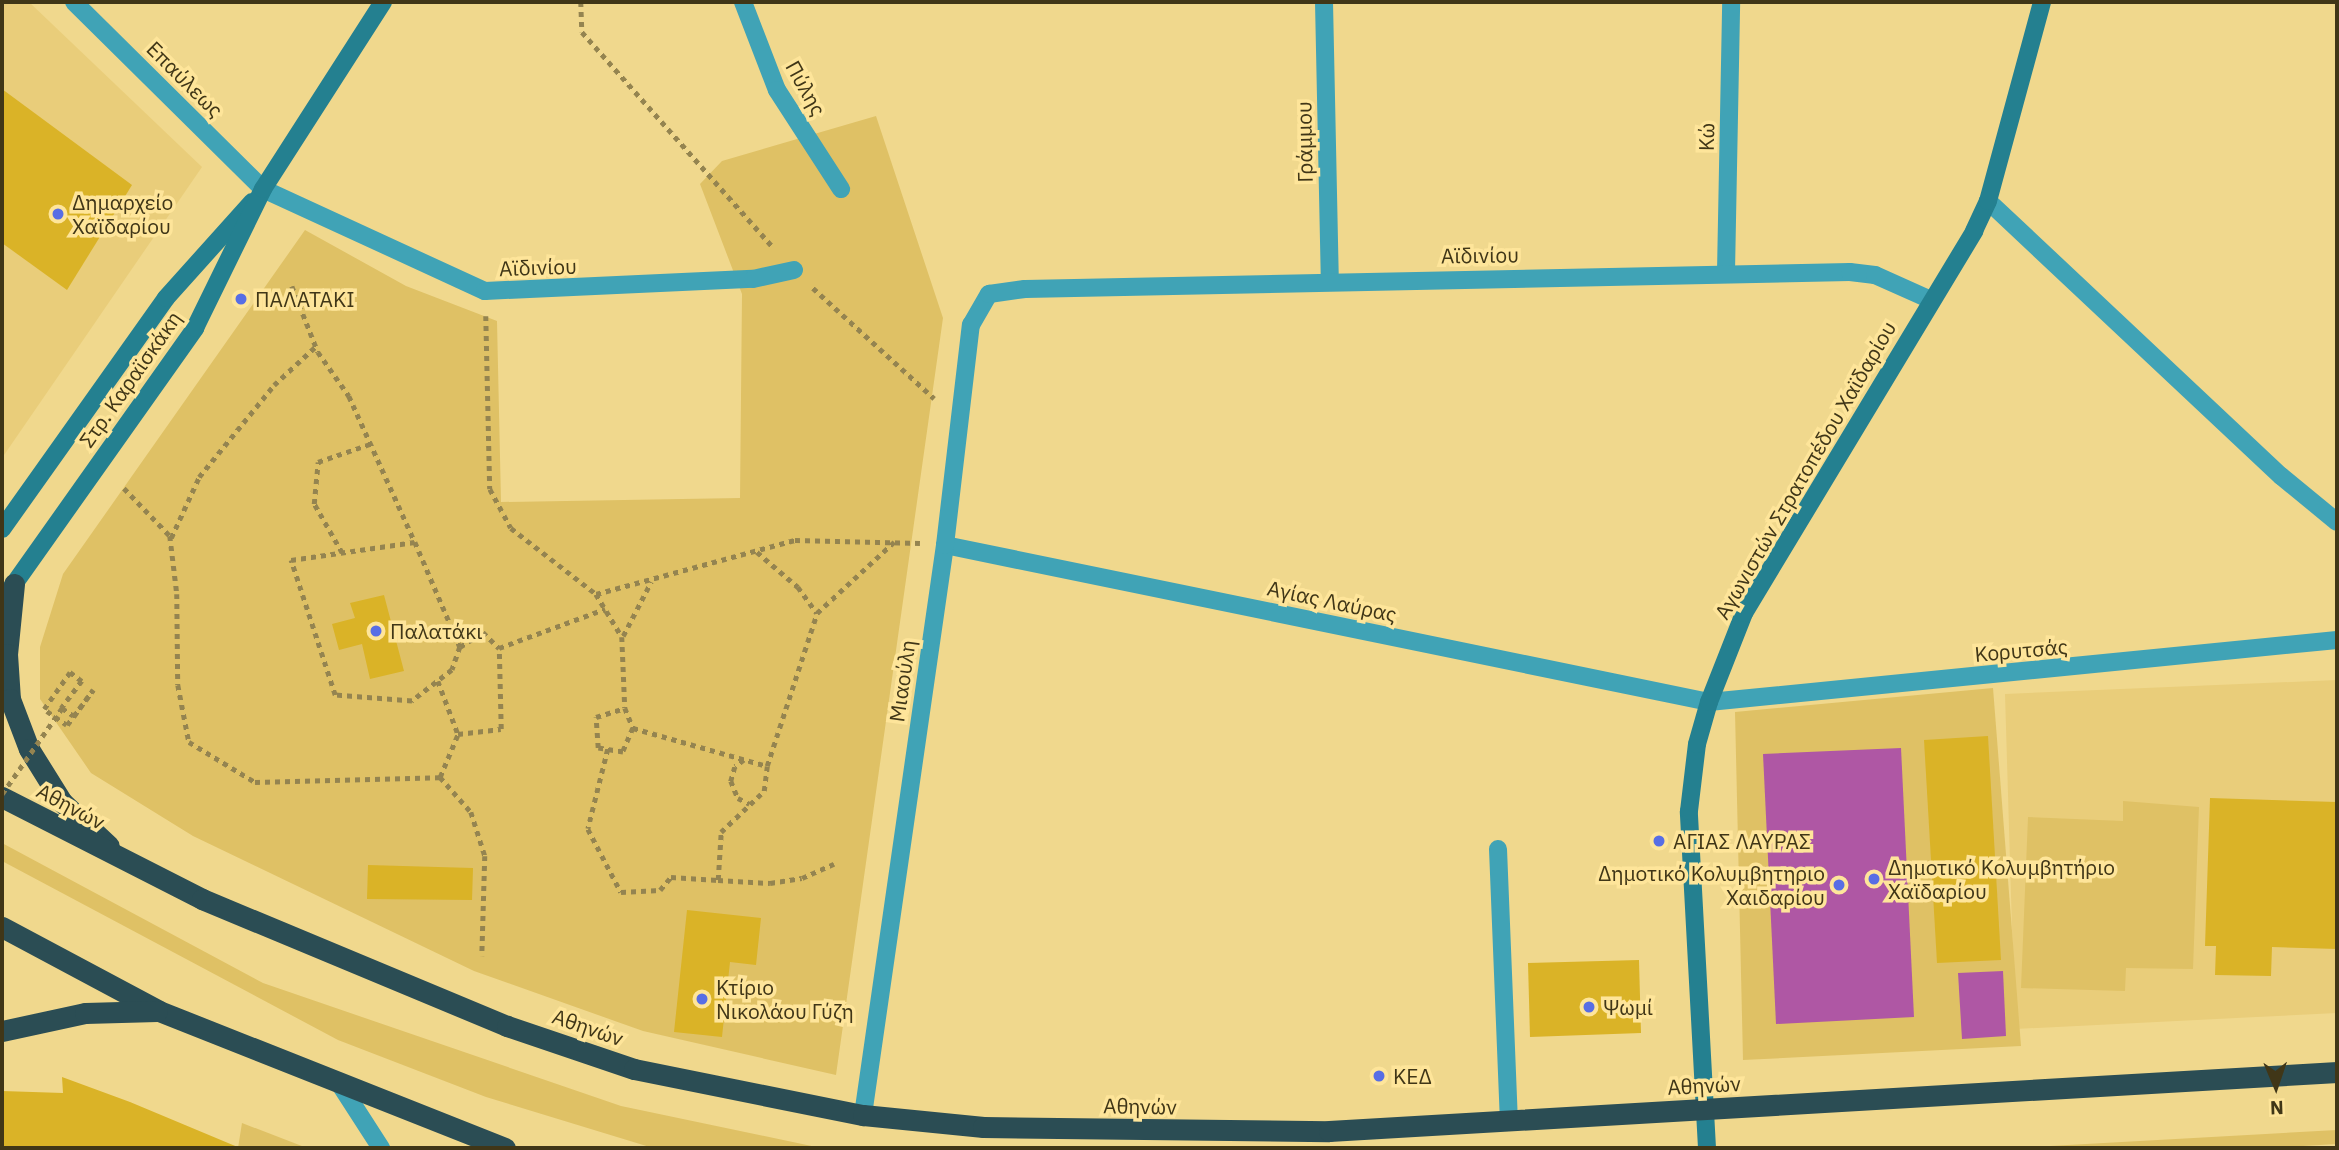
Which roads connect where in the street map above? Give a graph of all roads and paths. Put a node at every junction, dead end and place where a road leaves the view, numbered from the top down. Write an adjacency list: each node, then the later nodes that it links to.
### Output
1 (383, 2): 8 (street, Στρ. Καραϊσκάκη)
2 (581, 2): 11 (path)
3 (743, 2): 9 (street, Πύλης)
4 (1324, 2): 13 (street, Γράμμου)
5 (1731, 2): 12 (street, Κώ)
6 (2042, 2): 10 (street, Αγωνιστών Στρατοπέδου Χαϊδαρίου)
7 (83, 5): 8 (street, Επαύλεως)
8 (263, 189): 16 (street, Αϊδινίου); 23 (street, Στρ. Καραϊσκάκη); 31 (street, Στρ. Καραϊσκάκη)
9 (841, 189)
10 (1988, 201): 17 (street, Αγωνιστών Στρατοπέδου Χαϊδαρίου); 22 (street)
11 (794, 270): 16 (street, Αϊδινίου); 19 (path)
12 (1726, 272): 13 (street, Αϊδινίου); 17 (street, Αϊδινίου)
13 (1330, 281): 15 (street, Αϊδινίου)
14 (292, 285): 18 (path)
15 (1025, 289): 27 (street, Μιαούλη)
16 (485, 291): 32 (path)
17 (1931, 300): 42 (street, Αγωνιστών Στρατοπέδου Χαϊδαρίου)
18 (315, 346): 20 (path); 24 (path)
19 (933, 398)
20 (370, 443): 26 (path); 29 (path)
21 (124, 488): 24 (path)
22 (2336, 519)
23 (2, 529)
24 (170, 538): 51 (path)
25 (895, 541): 27 (path); 28 (path); 35 (path)
26 (415, 542): 29 (path); 38 (path)
27 (945, 545): 42 (street, Αγίας Λαύρας); 65 (street, Μιαούλη)
28 (757, 551): 30 (path); 35 (path)
29 (342, 553): 40 (path)
30 (651, 582): 32 (path); 36 (path)
31 (14, 584): 33 (street, Στρ. Καραϊσκάκη); 41 (highway)
32 (596, 594): 34 (path)
33 (2, 602)
34 (605, 609): 36 (path); 39 (path)
35 (817, 614): 50 (path)
36 (622, 637): 44 (path)
37 (2337, 640): 42 (street, Κορυτσάς)
38 (460, 647): 39 (path); 40 (path)
39 (499, 648): 47 (path)
40 (438, 681): 47 (path)
41 (10, 699): 45 (path); 56 (highway)
42 (1709, 702): 64 (street, Αγωνιστών Στρατοπέδου Χαϊδαρίου)
43 (62, 708): 45 (path); 45 (path, bridge); 52 (path, bridge)
44 (625, 708): 46 (path); 48 (path)
45 (44, 709)
46 (633, 728): 48 (path); 49 (path)
47 (458, 734): 51 (path)
48 (608, 749): 57 (path)
49 (744, 760): 50 (path); 53 (path)
50 (767, 766): 53 (path)
51 (440, 777): 59 (path)
52 (2, 795): 56 (highway, Αθηνών)
53 (750, 804): 57 (path)
54 (1498, 849): 66 (street)
55 (834, 864): 57 (path)
56 (132, 866): 65 (highway, Αθηνών)
57 (718, 880)
58 (2, 927): 60 (highway)
59 (482, 956)
60 (159, 1011): 61 (highway); 63 (highway)
61 (2, 1031)
62 (2337, 1072): 64 (highway, Αθηνών)
63 (341, 1086): 67 (street); 68 (highway)
64 (1704, 1109): 66 (highway, Αθηνών); 69 (street, Αγωνιστών Στρατοπέδου Χαϊδαρίου)
65 (863, 1115): 66 (highway, Αθηνών)
66 (1509, 1121)
67 (381, 1148)
68 (505, 1148)
69 (1707, 1148)

